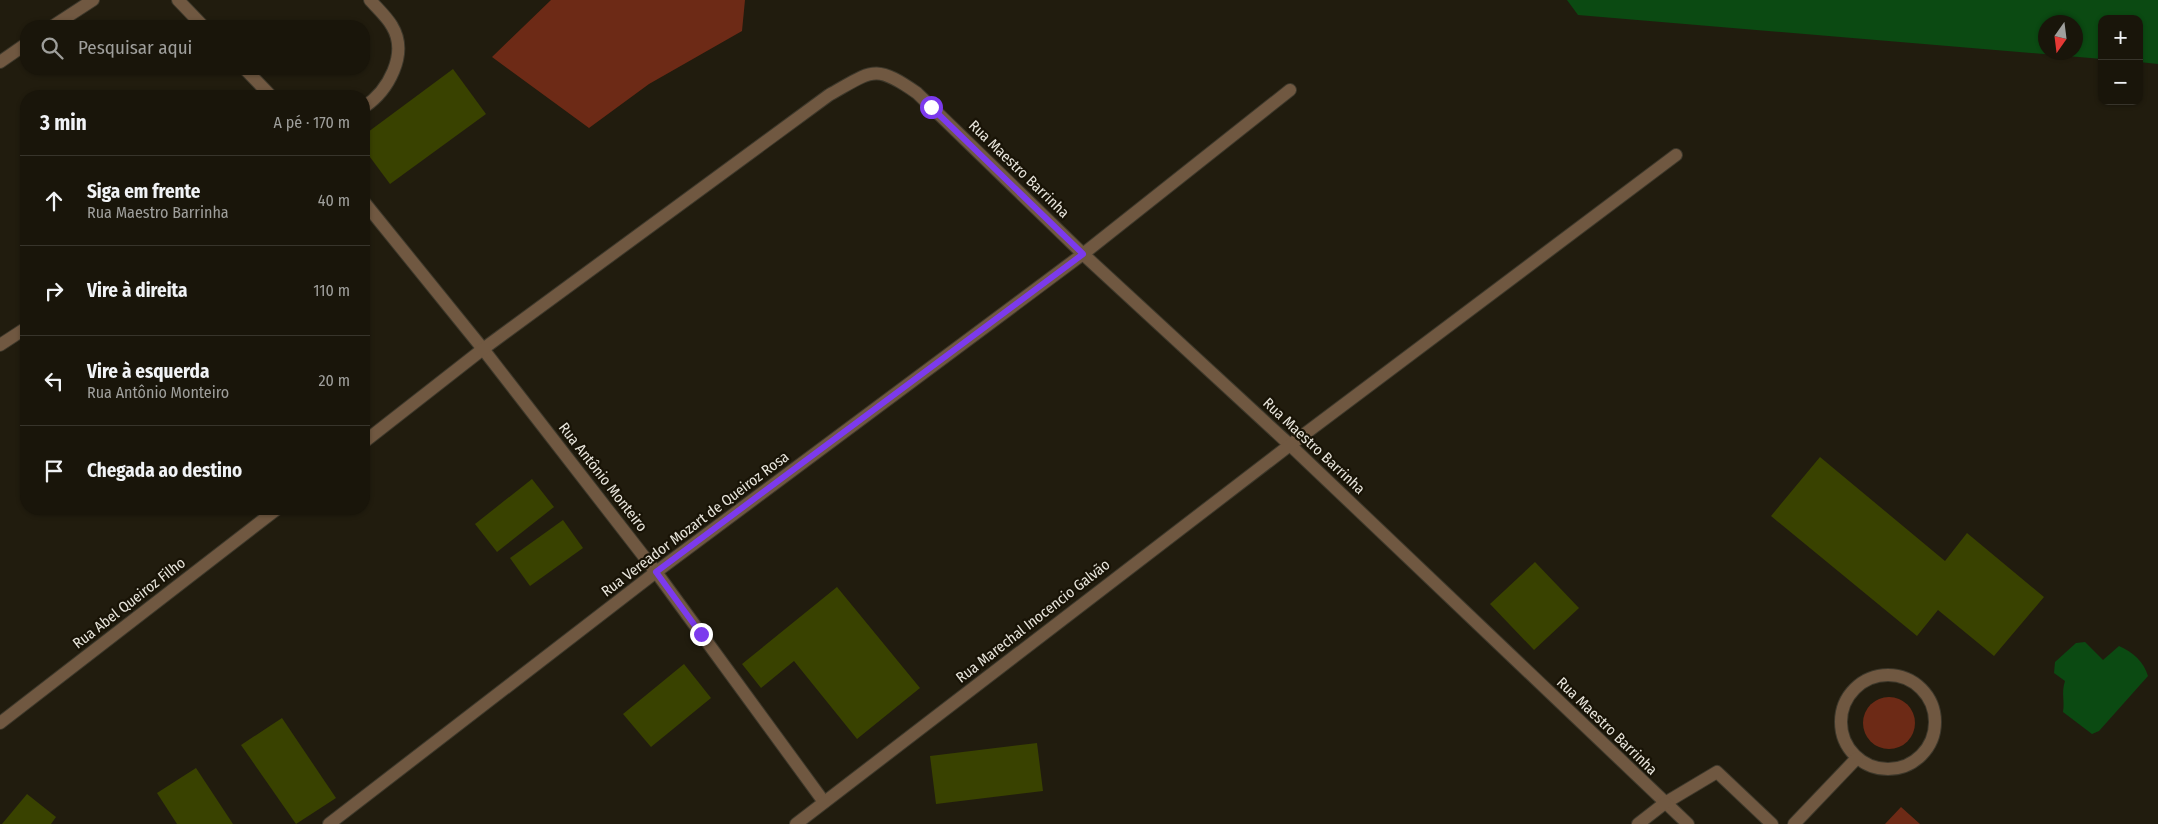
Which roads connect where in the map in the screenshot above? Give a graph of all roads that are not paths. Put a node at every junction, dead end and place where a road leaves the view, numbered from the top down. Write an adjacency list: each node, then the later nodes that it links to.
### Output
1 (93, 0): 4 (street)
2 (178, 0): 5 (street)
3 (370, 0): 11 (street)
4 (62, 20)
5 (197, 20)
6 (20, 48): 7 (street)
7 (0, 62)
8 (250, 75): 9 (street)
9 (265, 90)
10 (1290, 90): 14 (street, Rua Vereador Mozart de Queiroz Rosa)
11 (370, 100)
12 (1676, 155): 19 (street, Rua Marechal Inocencio Galvão)
13 (370, 209): 17 (street, Rua Antônio Monteiro)
14 (1083, 254): 17 (street, Rua Maestro Barrinha); 19 (street, Rua Maestro Barrinha); 21 (street, Rua Vereador Mozart de Queiroz Rosa)
15 (20, 332): 16 (street)
16 (0, 345)
17 (483, 350): 18 (street); 21 (street, Rua Antônio Monteiro)
18 (370, 437)
19 (1290, 445): 24 (street, Rua Marechal Inocencio Galvão); 25 (street, Rua Maestro Barrinha)
20 (269, 515): 22 (street, Rua Abel Queiroz Filho)
21 (656, 572): 24 (street, Rua Antônio Monteiro); 26 (street, Rua Vereador Mozart de Queiroz Rosa)
22 (0, 723)
23 (1857, 758): 23 (street); 31 (street)
24 (824, 802): 27 (street, Rua Marechal Inocencio Galvão)
25 (1665, 803): 28 (street); 29 (street, Rua Maestro Barrinha); 30 (street)
26 (329, 824)
27 (796, 824)
28 (1638, 824)
29 (1688, 824)
30 (1772, 824)
31 (1794, 824)

